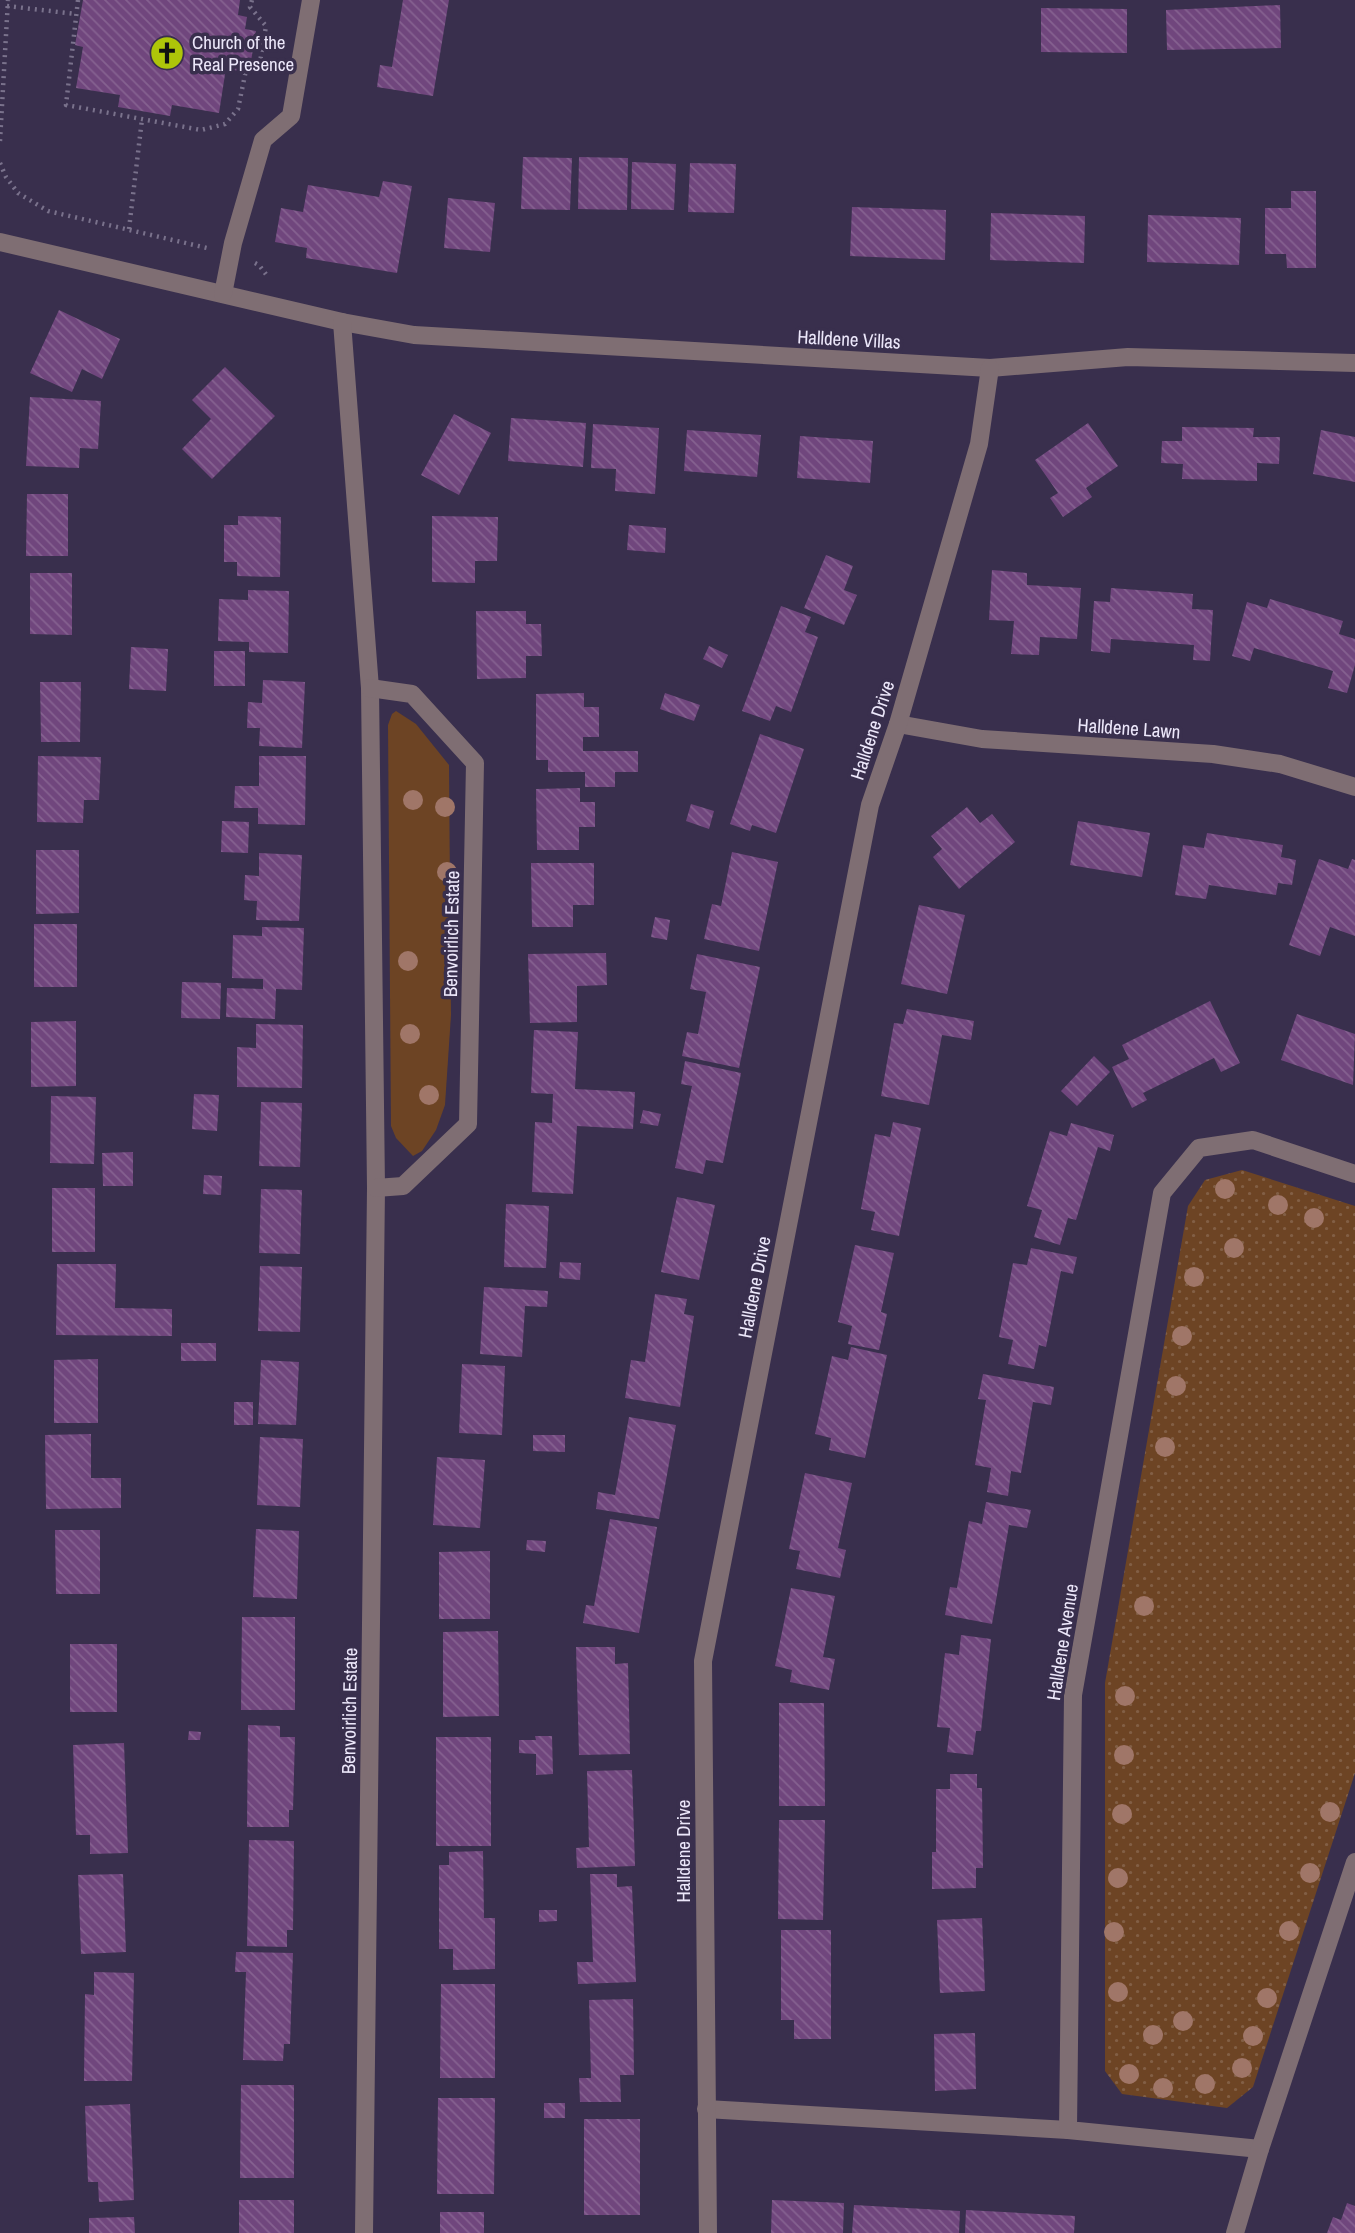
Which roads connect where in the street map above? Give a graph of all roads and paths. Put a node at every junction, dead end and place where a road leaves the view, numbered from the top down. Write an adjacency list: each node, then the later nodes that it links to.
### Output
1 (78, 0): 5 (path)
2 (252, 0): 7 (path)
3 (311, 0): 12 (street)
4 (8, 3): 5 (path); 6 (path)
5 (76, 15): 7 (path)
6 (2, 53): 8 (path)
7 (142, 119): 10 (path)
8 (0, 141)
9 (0, 163): 10 (path)
10 (129, 229): 12 (path)
11 (0, 242): 14 (street, Halldene Villas)
12 (231, 254): 13 (path); 14 (street)
13 (273, 283)
14 (223, 294): 15 (street, Halldene Villas)
15 (342, 322): 17 (street, Halldene Villas); 18 (street, Benvoirlich Estate)
16 (1355, 363): 17 (street, Halldene Villas)
17 (990, 368): 19 (street, Halldene Drive)
18 (370, 688): 22 (street, Benvoirlich Estate); 22 (street, Benvoirlich Estate)
19 (898, 724): 20 (street, Halldene Lawn); 24 (street, Halldene Drive)
20 (1355, 787)
21 (1355, 1174): 25 (street, Halldene Avenue)
22 (376, 1188): 27 (street, Benvoirlich Estate)
23 (1355, 1862): 26 (street)
24 (706, 2109): 25 (street); 28 (street, Halldene Drive)
25 (1068, 2130): 26 (street)
26 (1260, 2149): 29 (street)
27 (364, 2233)
28 (708, 2233)
29 (1235, 2233)

